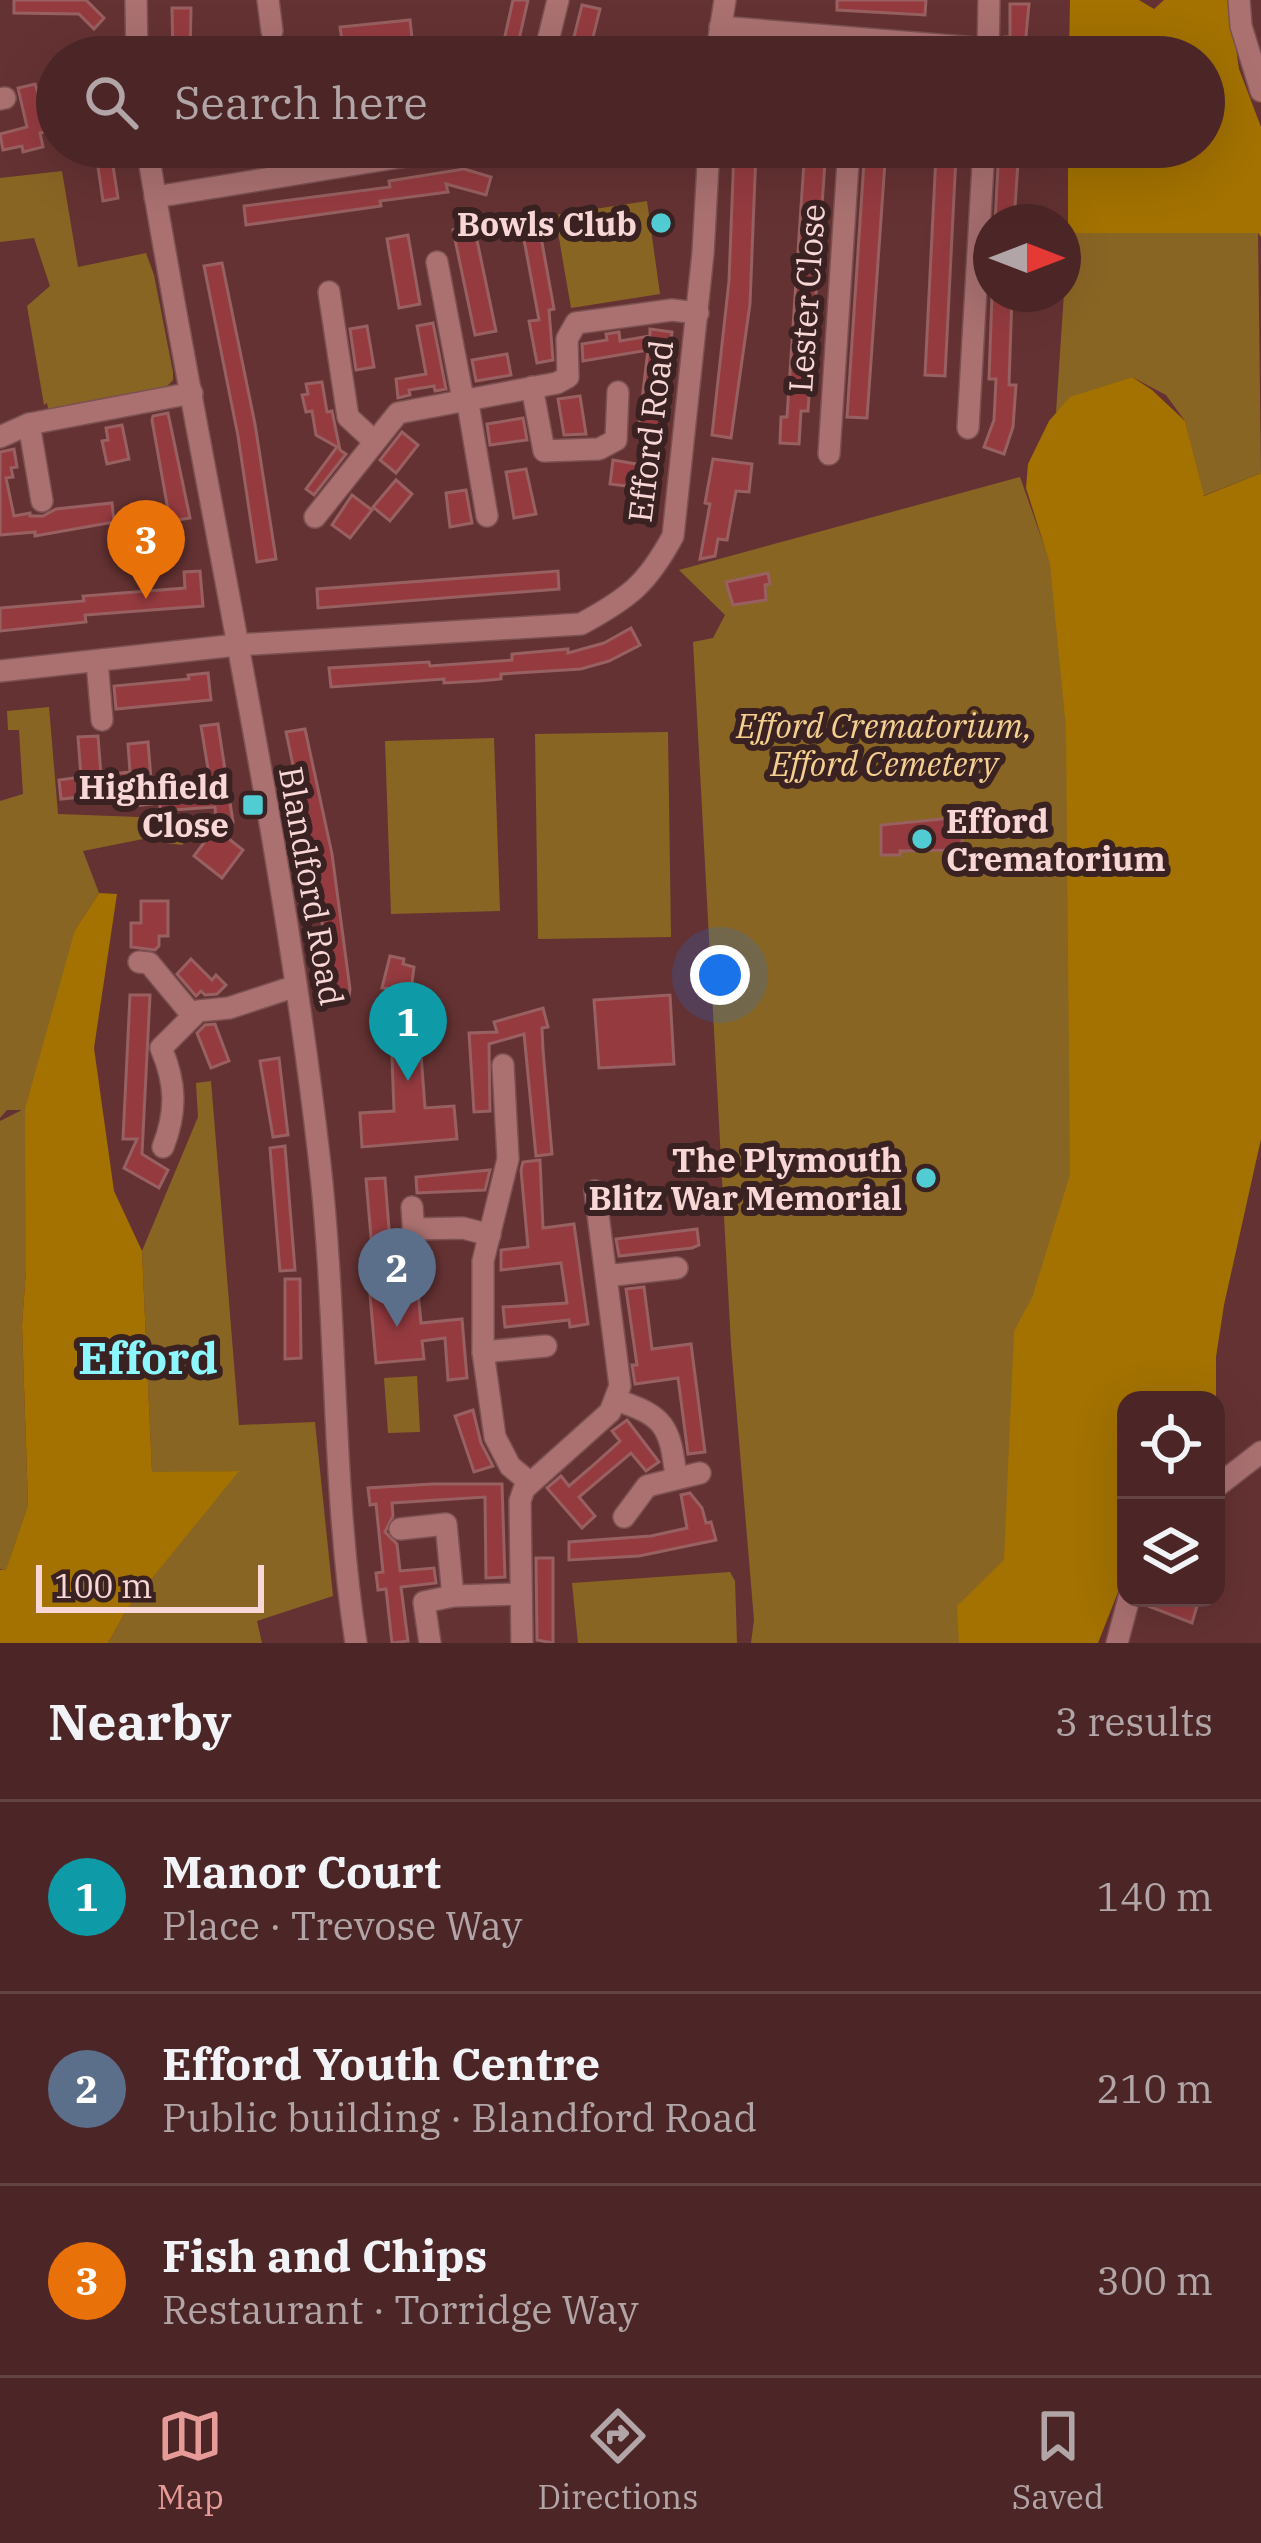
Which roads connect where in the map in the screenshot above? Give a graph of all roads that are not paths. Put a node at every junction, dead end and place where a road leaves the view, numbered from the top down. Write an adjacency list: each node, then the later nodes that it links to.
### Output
1 (136, 0): 9 (street)
2 (268, 0): 8 (street)
3 (558, 0): 10 (street)
4 (724, 0): 7 (street)
5 (989, 0): 13 (street)
6 (1239, 0): 14 (street)
7 (720, 27): 11 (street); 12 (street)
8 (272, 32)
9 (137, 36)
10 (549, 36)
11 (719, 36)
12 (784, 36)
13 (989, 36)
14 (1261, 91)
15 (150, 168): 20 (street, Blandford Road)
16 (333, 168): 20 (street)
17 (708, 168): 23 (street, Efford Road)
18 (848, 168): 32 (street, Lester Close)
19 (982, 168): 28 (street)
20 (155, 197): 26 (street, Blandford Road)
21 (437, 262): 27 (street)
22 (329, 292): 31 (street)
23 (698, 313): 24 (street); 36 (street, Efford Road)
24 (532, 387): 25 (street); 27 (street)
25 (618, 392)
26 (192, 393): 29 (street); 36 (street, Blandford Road)
27 (465, 399): 31 (street); 34 (street)
28 (962, 414)
29 (29, 424): 30 (street); 33 (street)
30 (0, 437)
31 (374, 441): 35 (street)
32 (829, 454)
33 (33, 491)
34 (487, 516)
35 (315, 517)
36 (237, 645): 37 (street, Efford Road); 41 (street, Blandford Road)
37 (97, 662): 38 (street, Efford Road); 39 (street)
38 (0, 671)
39 (102, 720)
40 (139, 962): 42 (street)
41 (296, 986): 42 (street); 63 (street, Blandford Road)
42 (193, 1016): 44 (street)
43 (503, 1064): 46 (street)
44 (163, 1147)
45 (596, 1191): 49 (street)
46 (490, 1234): 47 (street); 51 (street)
47 (416, 1264)
48 (677, 1268): 49 (street)
49 (606, 1276): 52 (street)
50 (546, 1346): 51 (street)
51 (483, 1352): 57 (street)
52 (616, 1400): 55 (street); 57 (street)
53 (1261, 1452): 56 (street)
54 (700, 1474): 55 (street)
55 (676, 1477): 58 (street)
56 (1225, 1480)
57 (529, 1482): 60 (street)
58 (624, 1517)
59 (400, 1529): 61 (street)
60 (521, 1594): 61 (street); 65 (street)
61 (453, 1596): 64 (street)
62 (1127, 1607): 66 (street)
63 (356, 1643)
64 (430, 1643)
65 (522, 1643)
66 (1117, 1643)

